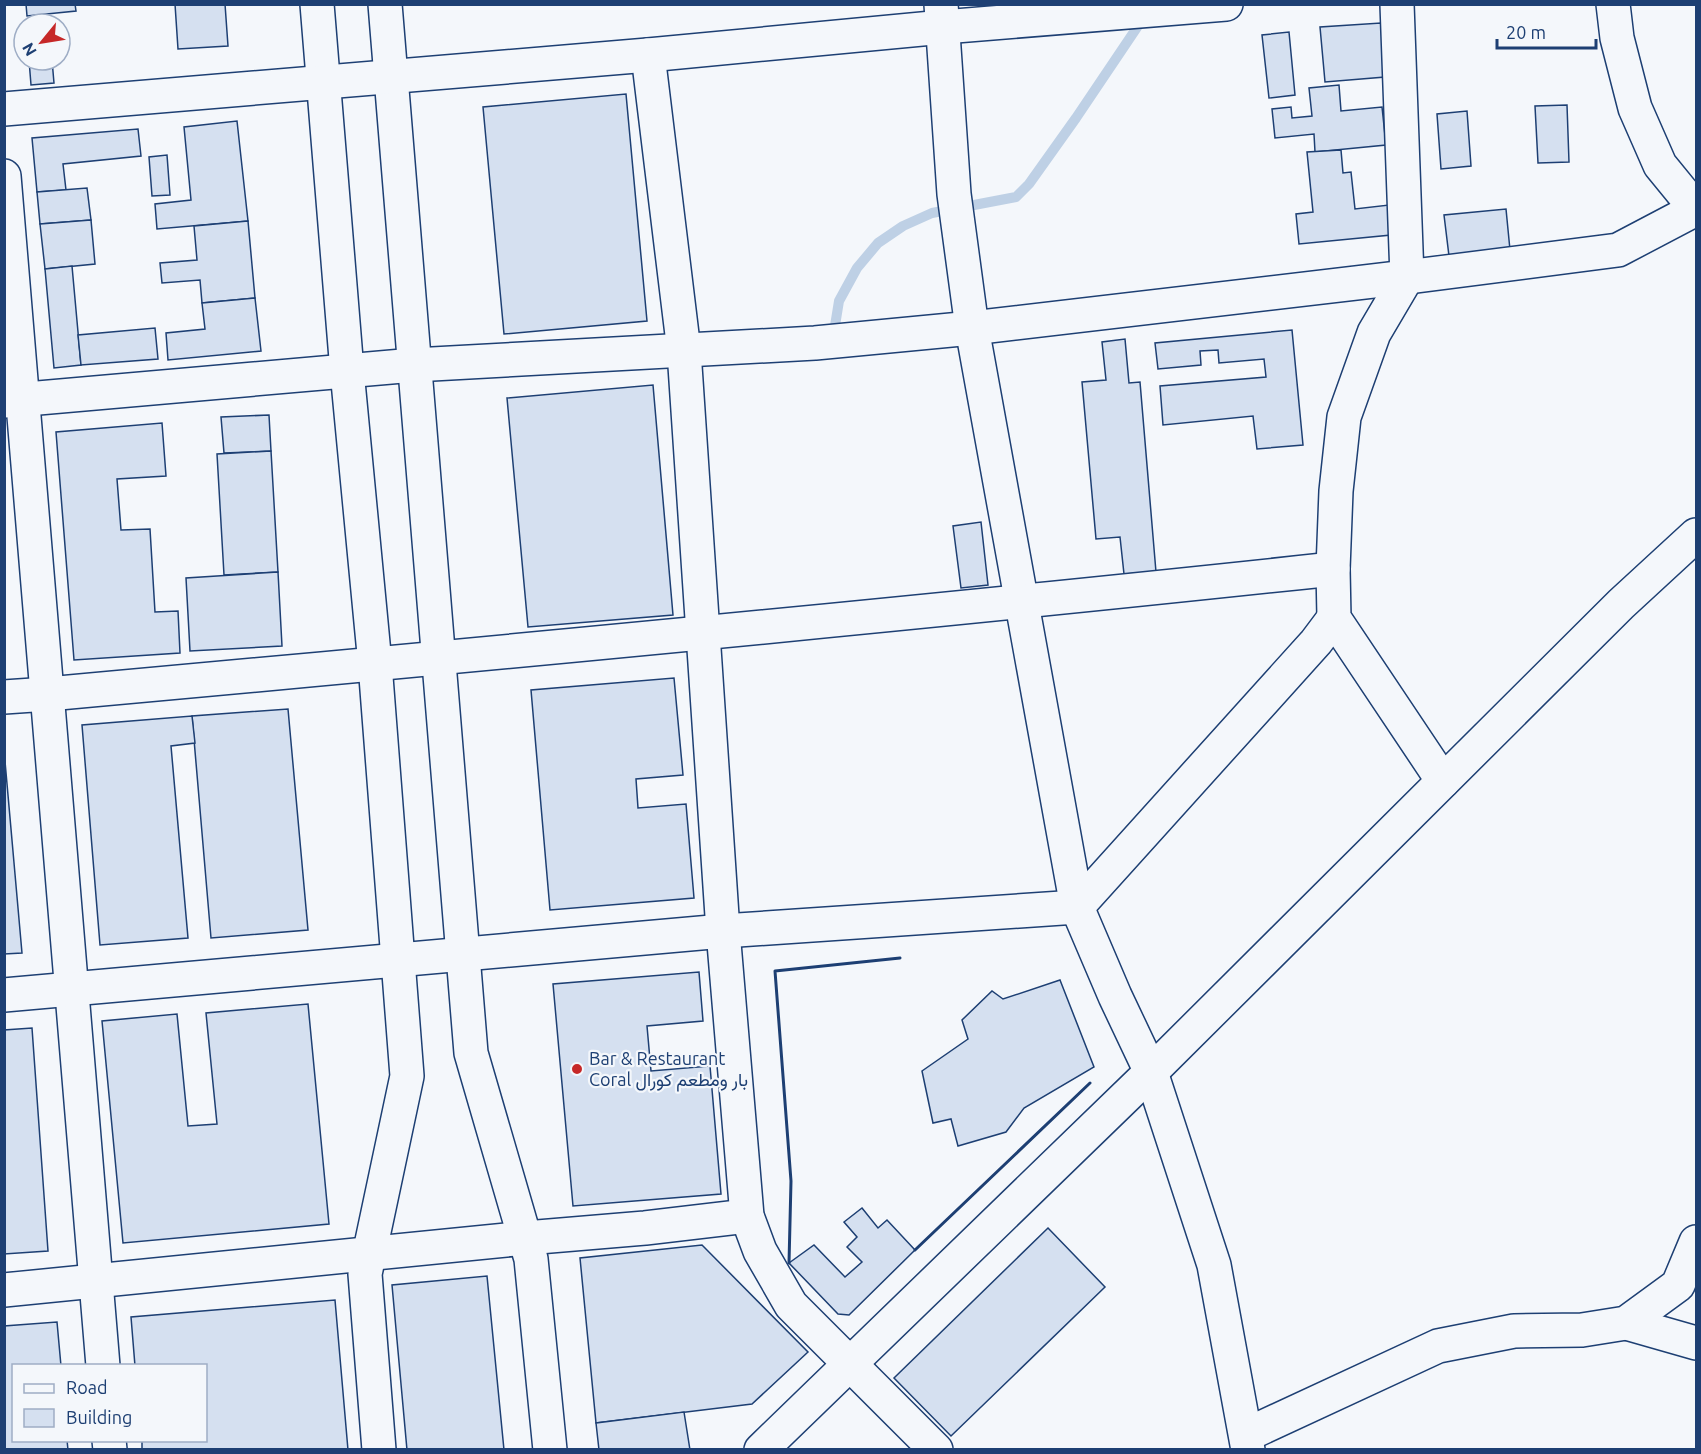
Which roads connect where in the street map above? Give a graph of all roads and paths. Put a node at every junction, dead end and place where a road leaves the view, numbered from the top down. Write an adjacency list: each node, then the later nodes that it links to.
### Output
1 (317, 4): 9 (main road)
2 (385, 4): 8 (main road)
3 (1226, 4): 6 (main road)
4 (1397, 4): 13 (main road)
5 (1613, 4): 12 (main road)
6 (942, 16): 7 (main road); 14 (main road)
7 (648, 55): 8 (main road); 15 (main road)
8 (391, 77): 9 (main road); 16 (main road)
9 (324, 83): 10 (main road); 17 (main road)
10 (4, 110)
11 (4, 176): 18 (main road)
12 (1696, 209): 13 (main road)
13 (1407, 277): 14 (main road); 20 (main road)
14 (972, 328): 15 (main road); 21 (main road)
15 (684, 351): 16 (main road); 23 (main road)
16 (414, 365): 17 (main road); 24 (main road)
17 (347, 370): 18 (main road); 25 (main road)
18 (14, 400): 26 (main road)
19 (1696, 535): 28 (main road)
20 (1333, 569): 21 (main road); 22 (main road)
21 (1023, 602): 23 (main road); 29 (main road)
22 (1334, 618): 28 (main road); 29 (main road)
23 (701, 633): 24 (main road); 30 (main road)
24 (439, 657): 25 (main road); 31 (main road)
25 (375, 664): 26 (main road); 32 (main road)
26 (48, 694): 27 (main road); 33 (main road)
27 (4, 697)
28 (1443, 781): 35 (main road)
29 (1077, 907): 30 (main road); 35 (main road)
30 (723, 931): 31 (main road); 36 (main road)
31 (463, 954): 32 (main road); 37 (main road)
32 (397, 960): 33 (main road); 39 (main road)
33 (71, 989): 34 (main road); 40 (main road)
34 (4, 994)
35 (1151, 1071): 44 (main road); 46 (main road)
36 (747, 1216): 37 (main road); 44 (main road)
37 (526, 1238): 39 (main road); 48 (main road)
38 (1696, 1242): 42 (main road)
39 (369, 1253): 40 (main road); 47 (main road)
40 (95, 1281): 41 (main road); 45 (main road)
41 (4, 1290)
42 (1626, 1323): 43 (main road); 46 (main road)
43 (1696, 1343)
44 (852, 1363): 49 (main road); 50 (main road)
45 (103, 1364)
46 (1247, 1442)
47 (379, 1449)
48 (550, 1449)
49 (761, 1449)
50 (936, 1449)

